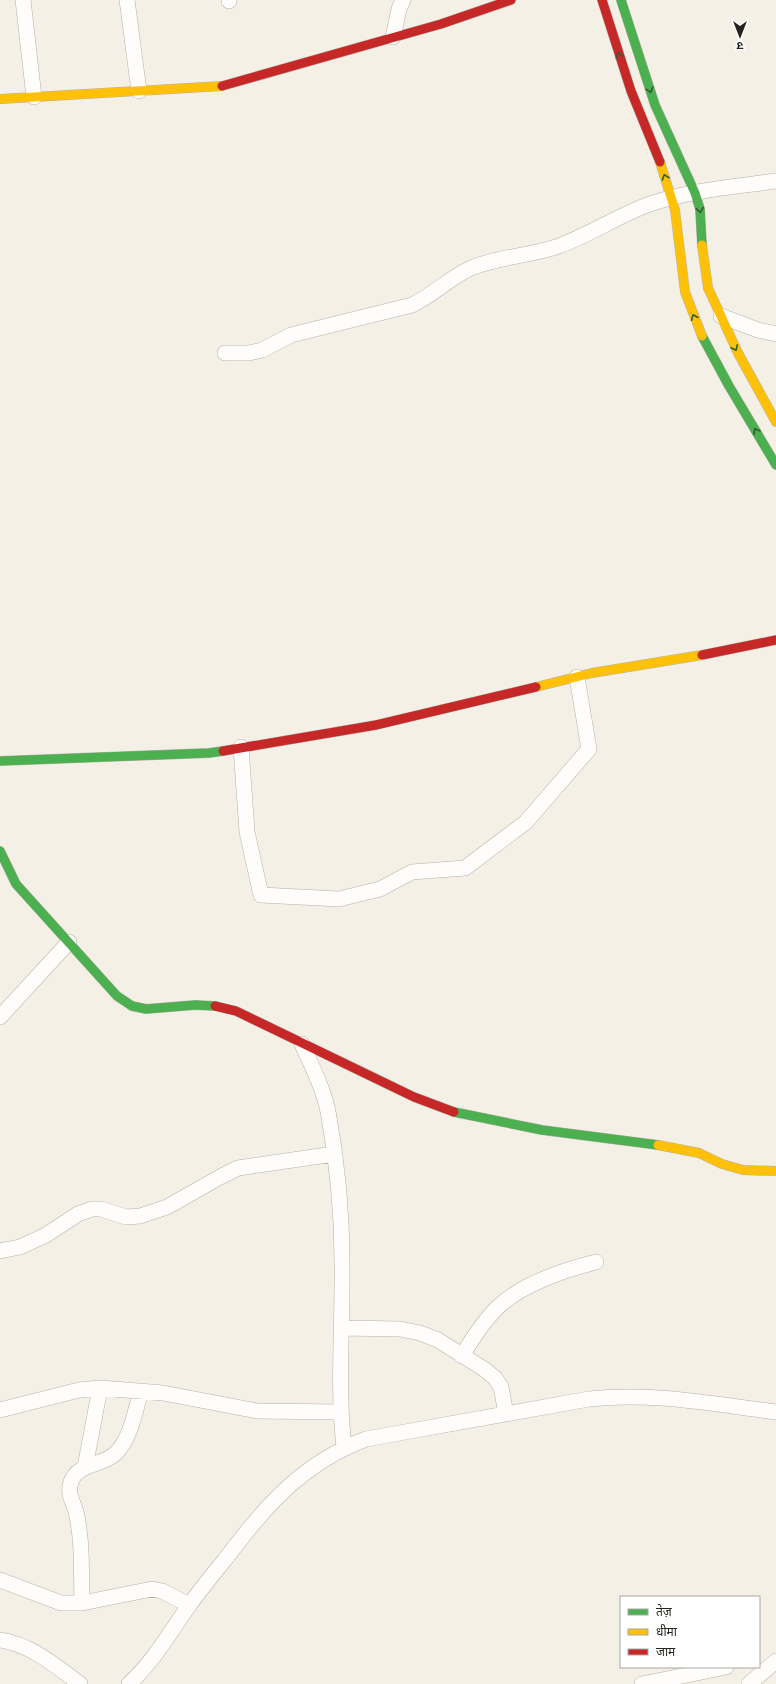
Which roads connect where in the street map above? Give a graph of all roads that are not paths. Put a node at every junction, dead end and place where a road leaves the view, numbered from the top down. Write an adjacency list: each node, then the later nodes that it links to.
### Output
1 (23, 0): 9 (street)
2 (127, 0): 8 (street)
3 (403, 0): 7 (street)
4 (511, 0): 7 (street)
5 (602, 0): 13 (street, one-way to 5)
6 (620, 0): 12 (street, one-way to 12)
7 (393, 38): 8 (street)
8 (139, 91): 9 (street)
9 (34, 97): 10 (street)
10 (0, 99)
11 (776, 181): 12 (street)
12 (695, 193): 13 (street); 14 (street, one-way to 14)
13 (673, 198): 16 (street); 18 (street, one-way to 13)
14 (721, 316): 15 (street); 17 (street, one-way to 17)
15 (776, 334)
16 (225, 353)
17 (776, 422)
18 (776, 464)
19 (776, 640): 20 (street)
20 (577, 677): 21 (street); 21 (street)
21 (241, 747): 22 (street)
22 (0, 761)
23 (0, 851): 24 (street)
24 (69, 942): 25 (street); 26 (street)
25 (0, 1017)
26 (302, 1044): 27 (street); 28 (street)
27 (334, 1154): 29 (street); 31 (street)
28 (776, 1171)
29 (0, 1251)
30 (596, 1262): 32 (street)
31 (341, 1328): 32 (street); 36 (street)
32 (462, 1356): 38 (street)
33 (100, 1388): 34 (street); 35 (street); 40 (street)
34 (141, 1391): 36 (street); 40 (street)
35 (0, 1410)
36 (340, 1412): 39 (street)
37 (776, 1412): 38 (street)
38 (506, 1414): 39 (street)
39 (344, 1448): 43 (street)
40 (85, 1467): 42 (street)
41 (0, 1580): 42 (street)
42 (82, 1604): 43 (street)
43 (189, 1605): 49 (street)
44 (0, 1640): 50 (street)
45 (776, 1657): 46 (street)
46 (760, 1660)
47 (776, 1661): 53 (street)
48 (721, 1668): 52 (street)
49 (145, 1677): 51 (street)
50 (80, 1684)
51 (129, 1684)
52 (642, 1684)
53 (749, 1684)

